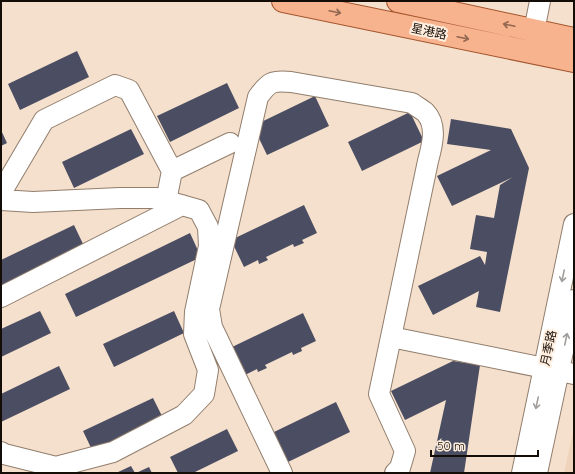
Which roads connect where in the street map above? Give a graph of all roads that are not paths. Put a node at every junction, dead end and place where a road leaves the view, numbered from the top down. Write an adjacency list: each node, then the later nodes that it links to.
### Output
1 (283, 1): 6 (main road, 星港路, one-way to 6)
2 (398, 1): 4 (main road, 星港路, one-way to 2)
3 (540, 1): 4 (street)
4 (534, 31): 5 (main road, 星港路)
5 (574, 39)
6 (574, 61)
7 (230, 143): 8 (street)
8 (172, 171): 9 (street); 11 (street)
9 (1, 192)
10 (1, 200): 11 (street)
11 (174, 203): 13 (street); 17 (street)
12 (574, 224): 16 (street, 月季路, one-way to 16)
13 (1, 297)
14 (574, 300): 16 (street, 月季路, one-way to 14)
15 (391, 337): 16 (street); 18 (street); 19 (street)
16 (559, 371): 20 (street, 月季路, one-way to 20); 21 (street, 月季路)
17 (1, 452)
18 (282, 473)
19 (394, 473)
20 (522, 473)
21 (537, 473)

